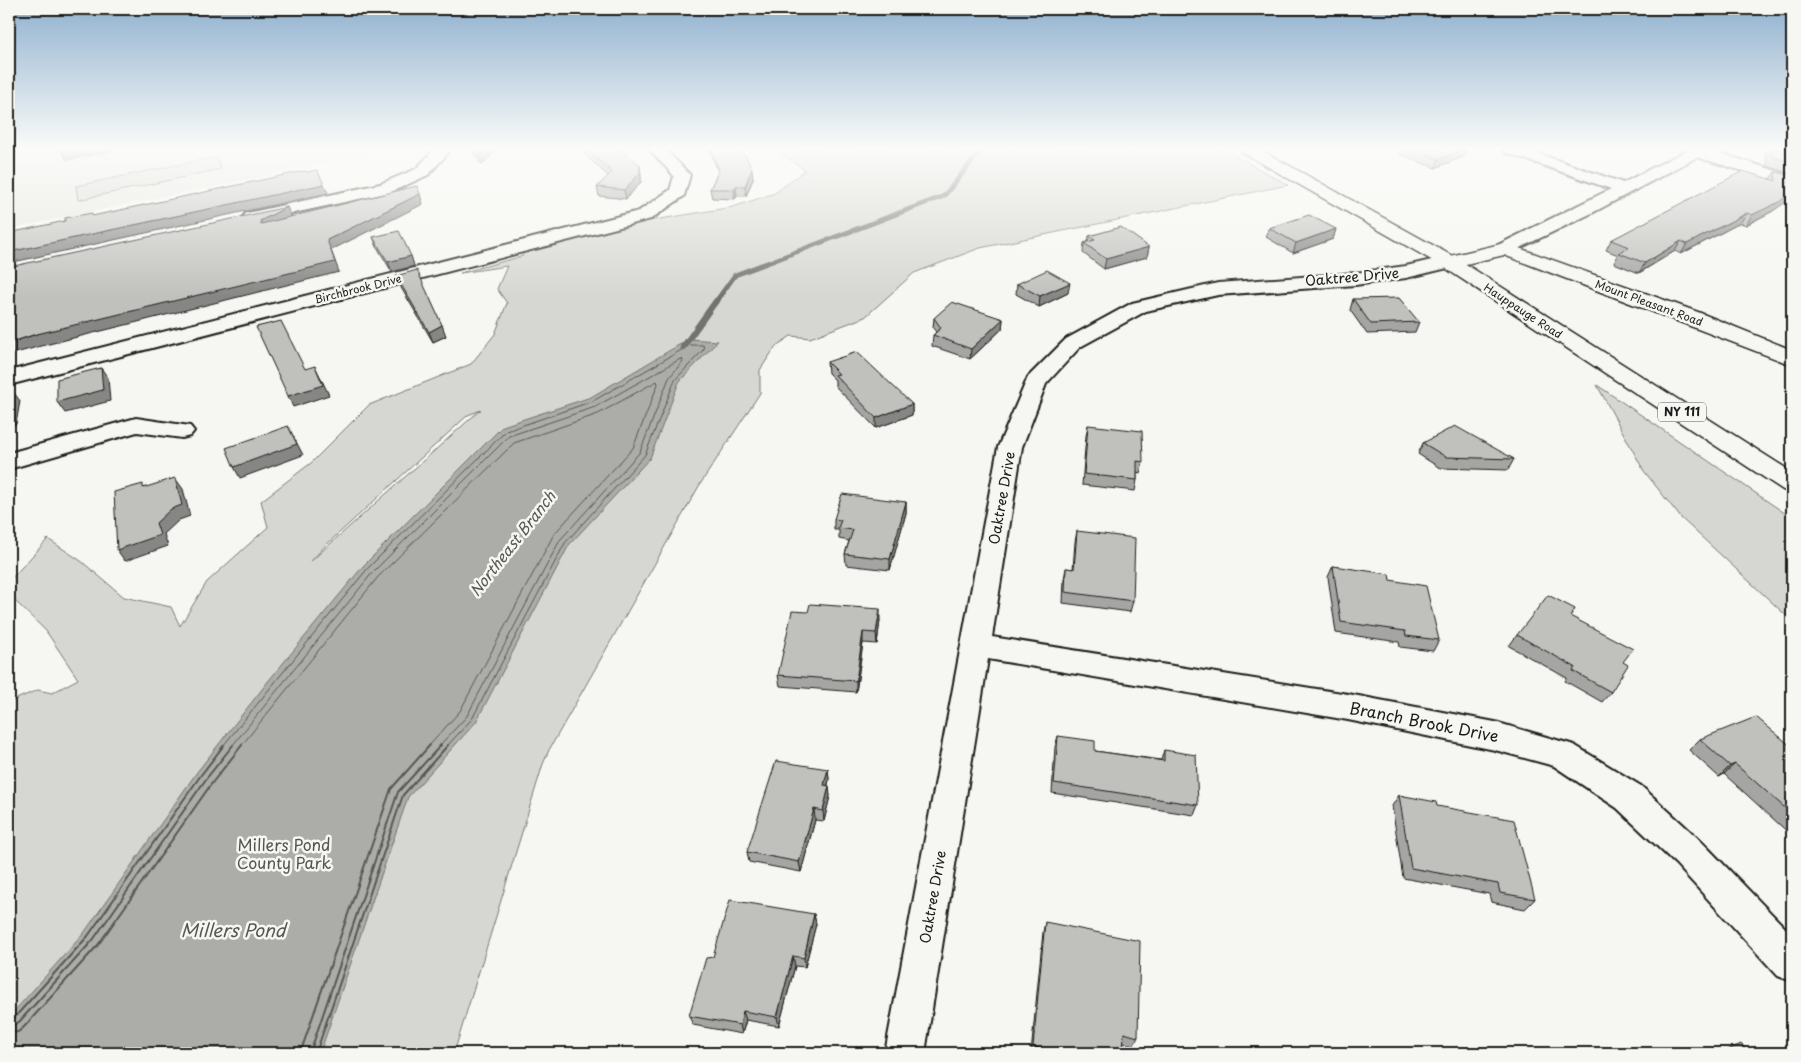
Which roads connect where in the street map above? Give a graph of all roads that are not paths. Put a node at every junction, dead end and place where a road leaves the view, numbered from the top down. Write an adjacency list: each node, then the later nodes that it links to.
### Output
1 (337, 199): 5 (street)
2 (669, 199): 9 (street, Birchbrook Drive)
3 (1336, 199): 7 (main road, Hauppauge Road / NY 111)
4 (1604, 199): 6 (street)
5 (240, 220)
6 (1505, 249): 7 (main road); 8 (main road, Mount Pleasant Road)
7 (1449, 262): 12 (main road, Hauppauge Road / NY 111); 13 (street, Oaktree Drive)
8 (1792, 358)
9 (9, 378)
10 (182, 431): 11 (street)
11 (9, 460)
12 (1792, 484)
13 (977, 646): 14 (street, Branch Brook Drive); 15 (street, Oaktree Drive)
14 (1792, 962)
15 (906, 1053)

